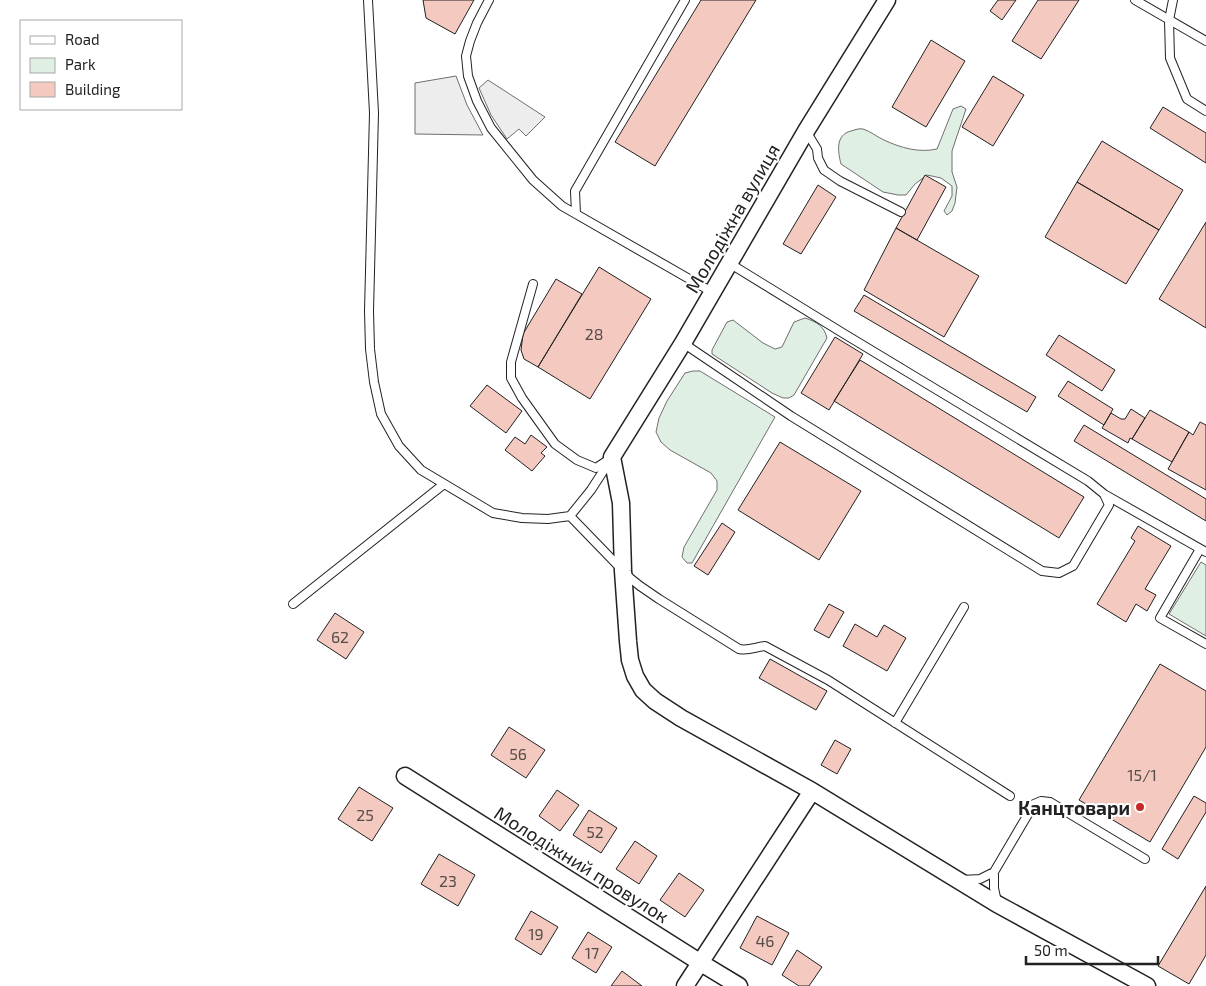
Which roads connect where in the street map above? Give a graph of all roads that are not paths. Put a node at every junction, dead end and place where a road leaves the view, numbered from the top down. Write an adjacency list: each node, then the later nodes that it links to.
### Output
1 (368, 0): 18 (lane)
2 (489, 0): 12 (lane)
3 (685, 0): 12 (lane)
4 (887, 0): 10 (street, Молодіжна вулиця)
5 (1135, 0): 7 (lane)
6 (1173, 0): 7 (lane)
7 (1170, 20): 8 (lane); 9 (lane)
8 (1206, 41)
9 (1206, 111)
10 (806, 131): 11 (lane); 13 (street, Молодіжна вулиця)
11 (901, 212)
12 (576, 214): 15 (lane)
13 (729, 263): 15 (street, Молодіжна вулиця); 19 (lane)
14 (533, 284): 17 (lane)
15 (712, 292): 16 (street, Молодіжна вулиця)
16 (683, 343): 17 (street, Молодіжна вулиця); 19 (lane)
17 (612, 457): 20 (lane); 22 (street)
18 (444, 484): 20 (lane); 23 (lane)
19 (1104, 494): 21 (lane)
20 (570, 516): 22 (lane)
21 (1203, 551): 25 (lane)
22 (623, 571): 26 (lane); 28 (street)
23 (293, 604)
24 (964, 607): 26 (lane)
25 (1206, 644)
26 (895, 723): 29 (lane)
27 (405, 776): 34 (street, Молодіжний провулок)
28 (812, 791): 32 (street); 34 (street)
29 (1010, 796)
30 (1145, 859): 31 (lane)
31 (994, 872): 32 (lane); 33 (lane)
32 (958, 881): 33 (street)
33 (997, 904): 37 (street)
34 (701, 963): 35 (street); 36 (street, Молодіжний провулок)
35 (685, 986)
36 (739, 986)
37 (1146, 986)

